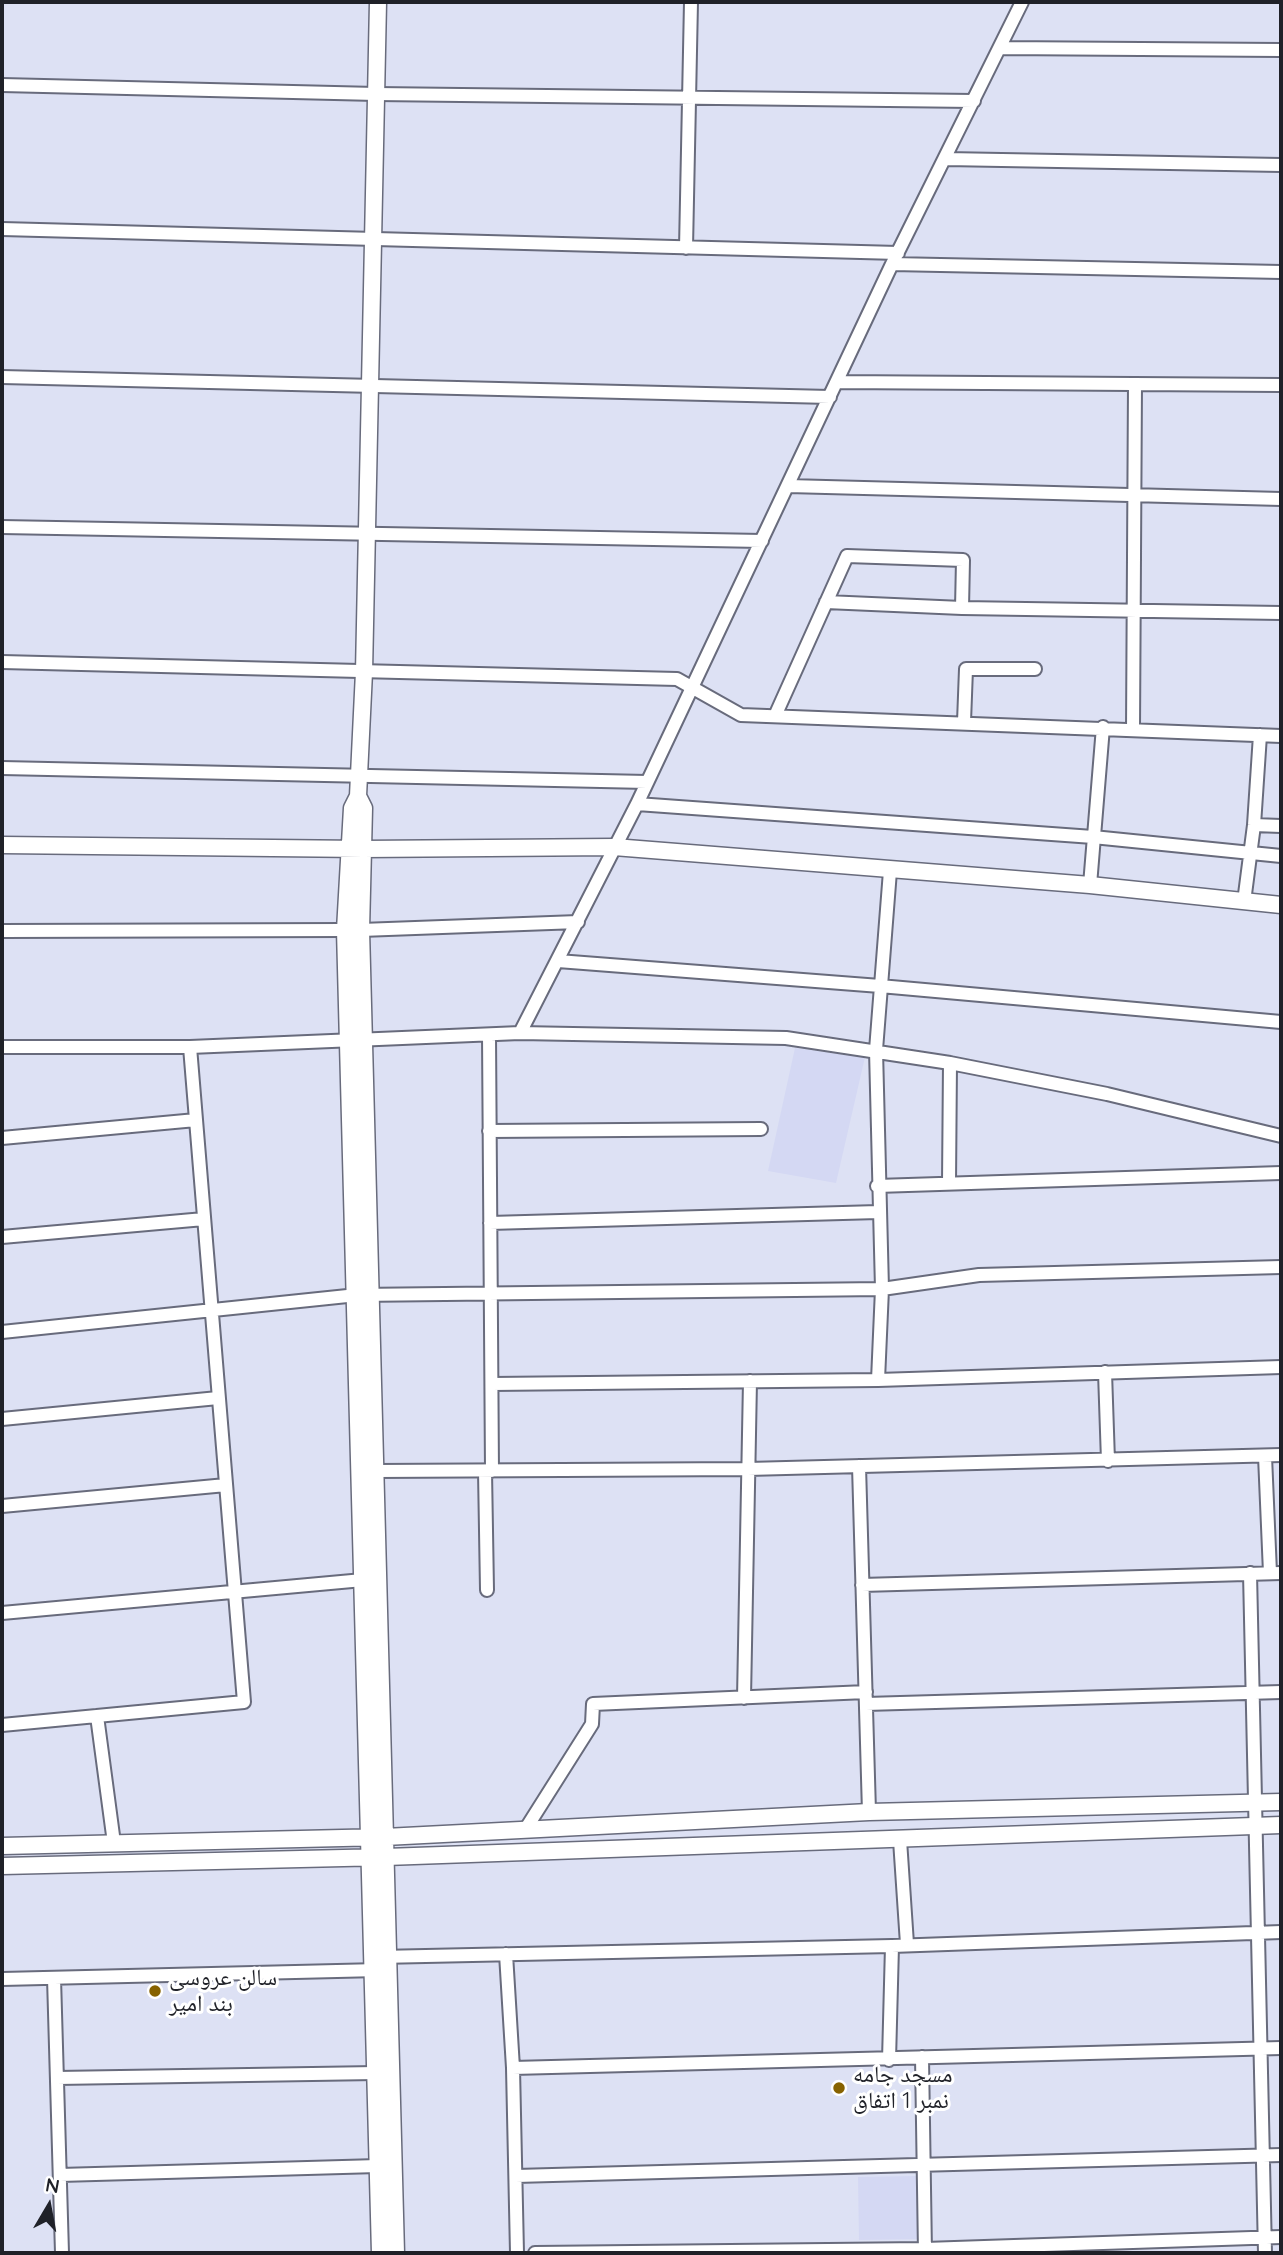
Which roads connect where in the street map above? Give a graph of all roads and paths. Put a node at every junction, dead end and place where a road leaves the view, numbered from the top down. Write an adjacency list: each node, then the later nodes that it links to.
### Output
1 (378, 2): 7 (main road)
2 (691, 2): 8 (street)
3 (1022, 2): 4 (street)
4 (1001, 48): 5 (street); 9 (street)
5 (1281, 50)
6 (2, 85): 7 (street)
7 (376, 94): 8 (street); 13 (main road)
8 (689, 96): 9 (street); 14 (street)
9 (974, 101): 10 (street)
10 (946, 159): 11 (street); 15 (street)
11 (1281, 165)
12 (2, 229): 13 (street)
13 (372, 240): 14 (street); 21 (main road)
14 (686, 248): 15 (street)
15 (895, 258): 16 (street); 18 (street)
16 (1281, 272)
17 (2, 377): 21 (street)
18 (838, 382): 19 (street); 22 (street)
19 (1135, 384): 20 (street); 24 (street)
20 (1281, 385)
21 (368, 386): 22 (street); 27 (main road)
22 (830, 397): 23 (street)
23 (788, 486): 24 (street); 28 (street)
24 (1134, 496): 25 (street); 31 (street)
25 (1281, 499)
26 (2, 527): 27 (street)
27 (367, 531): 28 (street); 35 (main road)
28 (762, 541): 36 (street)
29 (826, 602): 30 (street); 30 (street); 37 (street)
30 (962, 608): 31 (street)
31 (1133, 611): 32 (street); 40 (street)
32 (1281, 613)
33 (2, 662): 35 (street)
34 (1035, 669): 38 (street)
35 (364, 672): 36 (street); 44 (main road)
36 (692, 688): 37 (street); 45 (street)
37 (775, 716): 38 (street)
38 (964, 722): 39 (street)
39 (1103, 727): 40 (street); 49 (street)
40 (1133, 729): 41 (street)
41 (1260, 735): 42 (street); 47 (street)
42 (1281, 736)
43 (2, 768): 44 (street)
44 (360, 774): 45 (street); 52 (main road)
45 (647, 782): 46 (street)
46 (637, 804): 49 (street); 51 (street)
47 (1254, 825): 48 (street); 53 (street)
48 (1281, 826)
49 (1093, 837): 53 (street); 56 (street)
50 (2, 845): 52 (main road)
51 (614, 847): 52 (main road); 55 (main road); 59 (street)
52 (357, 849): 60 (main road)
53 (1249, 855): 54 (street); 57 (street)
54 (1281, 856)
55 (890, 871): 56 (main road); 63 (street)
56 (1090, 885): 57 (main road)
57 (1244, 902): 58 (main road)
58 (1281, 905)
59 (578, 922): 60 (street); 62 (street)
60 (353, 930): 61 (street); 67 (main road)
61 (2, 931)
62 (558, 961): 63 (street); 65 (street)
63 (880, 986): 64 (street); 70 (street)
64 (1281, 1022)
65 (520, 1033): 66 (street); 70 (street)
66 (489, 1035): 67 (street); 74 (street)
67 (356, 1041): 69 (street); 86 (main road)
68 (2, 1047): 69 (street)
69 (190, 1047): 72 (street)
70 (876, 1050): 71 (street); 79 (street)
71 (950, 1063): 75 (street); 78 (street)
72 (196, 1120): 76 (street); 81 (street)
73 (761, 1129): 74 (street)
74 (489, 1131): 82 (street)
75 (1281, 1136)
76 (2, 1138)
77 (1281, 1173): 78 (street)
78 (949, 1183): 79 (street)
79 (877, 1186): 80 (street)
80 (878, 1213): 82 (street); 85 (street)
81 (204, 1219): 83 (street); 88 (street)
82 (490, 1223): 87 (street)
83 (2, 1237)
84 (1281, 1268): 85 (street)
85 (882, 1289): 87 (street); 92 (street)
86 (365, 1295): 87 (street); 88 (street); 102 (main road); 108 (main road)
87 (491, 1295): 94 (street)
88 (211, 1310): 89 (street); 95 (street)
89 (2, 1332)
90 (1281, 1367): 91 (street)
91 (1105, 1373): 92 (street); 99 (street)
92 (878, 1380): 93 (street)
93 (750, 1381): 94 (street); 101 (street)
94 (492, 1384): 103 (street)
95 (218, 1398): 96 (street); 104 (street)
96 (2, 1419)
97 (1281, 1455): 98 (street)
98 (1265, 1456): 99 (street); 107 (street)
99 (1108, 1461): 100 (street)
100 (859, 1466): 101 (street); 109 (street)
101 (748, 1469): 103 (street); 115 (street)
102 (376, 1471): 103 (street); 125 (main road)
103 (488, 1471): 110 (street)
104 (226, 1485): 105 (street); 111 (street)
105 (2, 1506)
106 (1250, 1573): 107 (street); 109 (street); 114 (street)
107 (1276, 1573)
108 (363, 1580): 111 (street); 125 (main road)
109 (862, 1585): 116 (street)
110 (487, 1590)
111 (234, 1591): 112 (street); 117 (street)
112 (2, 1613)
113 (1281, 1692): 114 (street)
114 (1252, 1693): 116 (street); 120 (street)
115 (744, 1698): 116 (street); 124 (street)
116 (866, 1698): 121 (street)
117 (97, 1716): 118 (street); 127 (street)
118 (2, 1725)
119 (1281, 1802): 120 (main road)
120 (1255, 1804): 121 (main road); 123 (street)
121 (869, 1812): 124 (main road)
122 (1281, 1825): 123 (main road)
123 (1255, 1826): 126 (main road); 132 (street)
124 (525, 1830): 125 (main road)
125 (377, 1837): 127 (main road); 129 (main road)
126 (900, 1840): 129 (main road); 133 (street)
127 (114, 1843): 128 (main road)
128 (2, 1846)
129 (378, 1858): 130 (main road); 136 (main road)
130 (2, 1866)
131 (1281, 1932): 132 (street)
132 (1258, 1933): 133 (street); 140 (street)
133 (907, 1944): 134 (street)
134 (892, 1946): 135 (street); 142 (street)
135 (506, 1954): 136 (street); 143 (street)
136 (382, 1964): 137 (street); 144 (main road); 157 (main road)
137 (54, 1978): 138 (street); 145 (street)
138 (2, 1979)
139 (1281, 2048): 140 (street)
140 (1261, 2049): 141 (street); 146 (street)
141 (922, 2057): 142 (street); 148 (street)
142 (890, 2060): 143 (street)
143 (513, 2068): 151 (street)
144 (376, 2073): 145 (street); 149 (main road)
145 (57, 2078): 150 (street)
146 (1263, 2155): 147 (street); 148 (street); 153 (street)
147 (1281, 2155)
148 (923, 2165): 151 (street); 154 (street)
149 (378, 2166): 150 (street); 156 (main road)
150 (60, 2175): 155 (street)
151 (516, 2176): 158 (street)
152 (1281, 2237): 153 (street)
153 (1265, 2238): 154 (street); 160 (street)
154 (925, 2251): 159 (street)
155 (62, 2253)
156 (380, 2253)
157 (396, 2253)
158 (517, 2253)
159 (535, 2253)
160 (1265, 2253)

